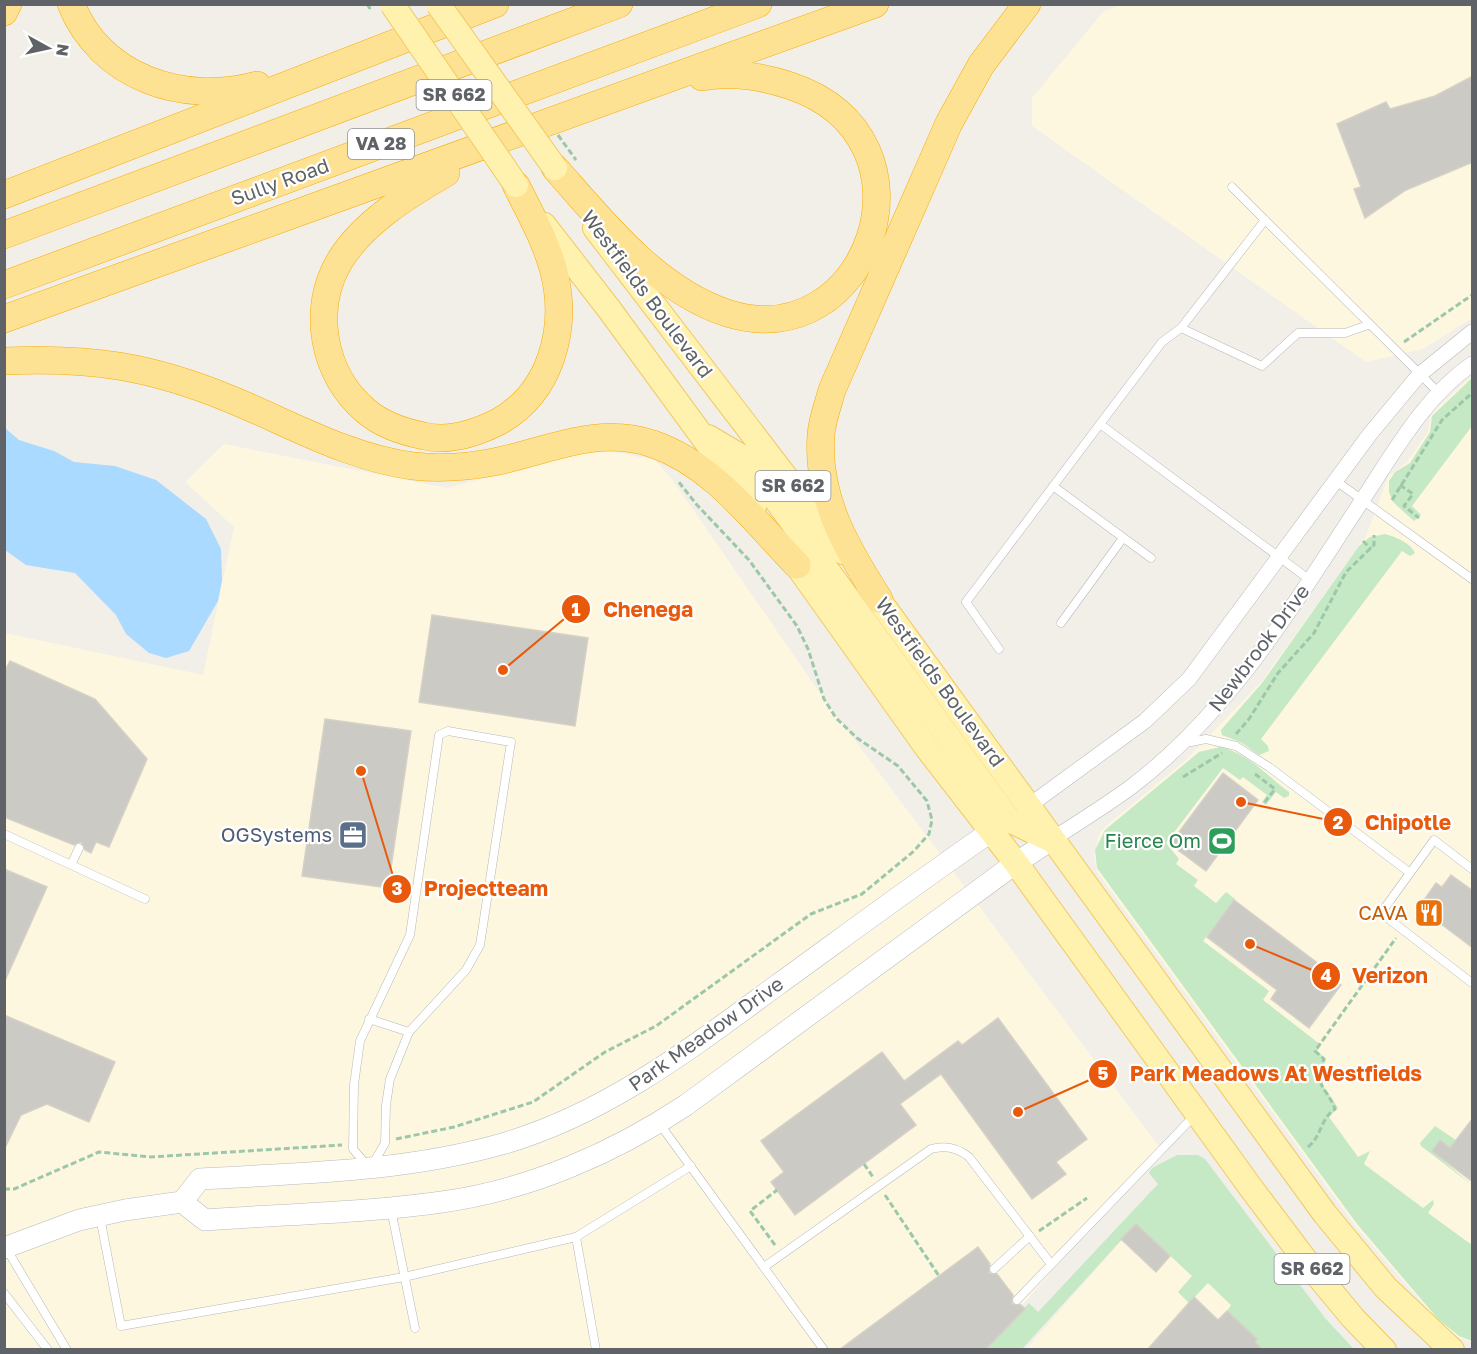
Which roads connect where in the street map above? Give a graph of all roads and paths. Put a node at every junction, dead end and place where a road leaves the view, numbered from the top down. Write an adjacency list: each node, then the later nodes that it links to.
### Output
1 (8, 4): 11 (highway)
2 (71, 4): 12 (highway)
3 (367, 4): 9 (path)
4 (438, 4): 15 (main road, Westfields Boulevard / SR 662, bridge)
5 (619, 4): 20 (highway, VA 28)
6 (758, 4): 21 (highway, Sully Road / VA 28)
7 (874, 4): 13 (highway)
8 (1027, 4): 51 (highway)
9 (382, 7): 16 (main road, Westfields Boulevard / SR 662, bridge)
10 (486, 7): 12 (highway)
11 (4, 12)
12 (337, 64): 18 (highway)
13 (636, 92): 14 (highway); 15 (highway)
14 (496, 143): 16 (highway); 23 (highway)
15 (555, 168): 51 (main road, Westfields Boulevard / SR 662)
16 (516, 185): 34 (main road, Westfields Boulevard / SR 662)
17 (1232, 187): 19 (lane)
18 (4, 195)
19 (1265, 220): 24 (lane); 25 (lane)
20 (4, 235)
21 (4, 285)
22 (1473, 295): 27 (path)
23 (4, 319)
24 (1368, 325): 25 (lane); 27 (lane)
25 (1181, 328): 33 (lane)
26 (1473, 332): 30 (street, Newbrook Drive)
27 (1397, 354): 30 (lane)
28 (4, 361): 48 (highway)
29 (1473, 364): 31 (street, Newbrook Drive)
30 (1419, 375): 31 (lane); 36 (street, Newbrook Drive)
31 (1439, 393): 39 (street, Newbrook Drive)
32 (1473, 393): 37 (path)
33 (1100, 424): 38 (lane); 46 (lane)
34 (699, 431): 48 (main road, Westfields Boulevard / SR 662); 61 (main road)
35 (677, 479): 76 (path)
36 (1336, 481): 39 (lane); 46 (street, Newbrook Drive)
37 (1400, 485): 40 (path); 41 (path)
38 (1053, 486): 43 (lane); 53 (lane)
39 (1362, 500): 49 (lane); 50 (street, Newbrook Drive)
40 (1392, 500)
41 (1419, 518)
42 (1374, 535): 45 (path)
43 (1123, 538): 47 (lane); 52 (lane)
44 (1363, 541): 45 (path)
45 (1371, 549): 54 (path)
46 (1280, 557): 50 (lane); 60 (street, Newbrook Drive)
47 (1151, 558)
48 (797, 566): 61 (main road, Westfields Boulevard / SR 662)
49 (1473, 579)
50 (1310, 580): 55 (street, Newbrook Drive)
51 (879, 599): 60 (main road, Westfields Boulevard / SR 662)
52 (1061, 623)
53 (999, 649)
54 (1233, 739)
55 (1179, 745): 63 (street, Newbrook Drive); 68 (lane)
56 (1226, 756): 58 (path)
57 (1250, 770): 59 (path)
58 (1183, 777)
59 (1264, 803)
60 (1030, 805): 61 (street, Newbrook Drive); 63 (main road, Westfields Boulevard / SR 662)
61 (1001, 825): 63 (main road); 65 (main road, Westfields Boulevard / SR 662); 81 (street, Park Meadow Drive)
62 (4, 834): 66 (lane)
63 (1051, 840): 65 (street, Newbrook Drive); 110 (main road, Westfields Boulevard / SR 662)
64 (79, 848): 66 (lane)
65 (1016, 863): 74 (main road, Westfields Boulevard / SR 662); 75 (street, Newbrook Drive)
66 (71, 865): 69 (lane)
67 (1473, 869): 68 (lane)
68 (1409, 872): 71 (lane)
69 (145, 899)
70 (1396, 938): 78 (path)
71 (1473, 982)
72 (369, 1019): 73 (lane); 73 (lane); 77 (lane)
73 (409, 1032): 76 (lane)
74 (1197, 1113): 97 (lane); 105 (main road, Westfields Boulevard / SR 662)
75 (659, 1123): 80 (lane); 90 (street)
76 (385, 1143): 81 (lane)
77 (353, 1144): 81 (lane); 86 (path)
78 (1308, 1147)
79 (864, 1164): 83 (path)
80 (691, 1166): 94 (lane); 98 (lane)
81 (370, 1169): 89 (street, Park Meadow Drive)
82 (883, 1171): 83 (path)
83 (874, 1177): 84 (path); 85 (path)
84 (865, 1184)
85 (879, 1186): 93 (lane); 98 (lane); 100 (path)
86 (4, 1189)
87 (777, 1190): 95 (path)
88 (1087, 1198): 92 (path)
89 (182, 1202): 90 (street); 91 (street)
90 (390, 1207): 101 (lane)
91 (100, 1215): 96 (street); 101 (lane)
92 (1034, 1227)
93 (1030, 1236): 97 (lane); 99 (lane)
94 (576, 1237): 101 (lane); 108 (lane)
95 (785, 1242)
96 (5, 1247): 107 (lane)
97 (1051, 1264): 103 (lane)
98 (764, 1267): 109 (lane)
99 (994, 1269)
100 (939, 1276)
101 (404, 1277): 104 (lane)
102 (4, 1293): 106 (lane)
103 (1017, 1300)
104 (415, 1328)
105 (1377, 1345)
106 (48, 1350)
107 (67, 1350)
108 (597, 1350)
109 (824, 1350)
110 (1452, 1350)

